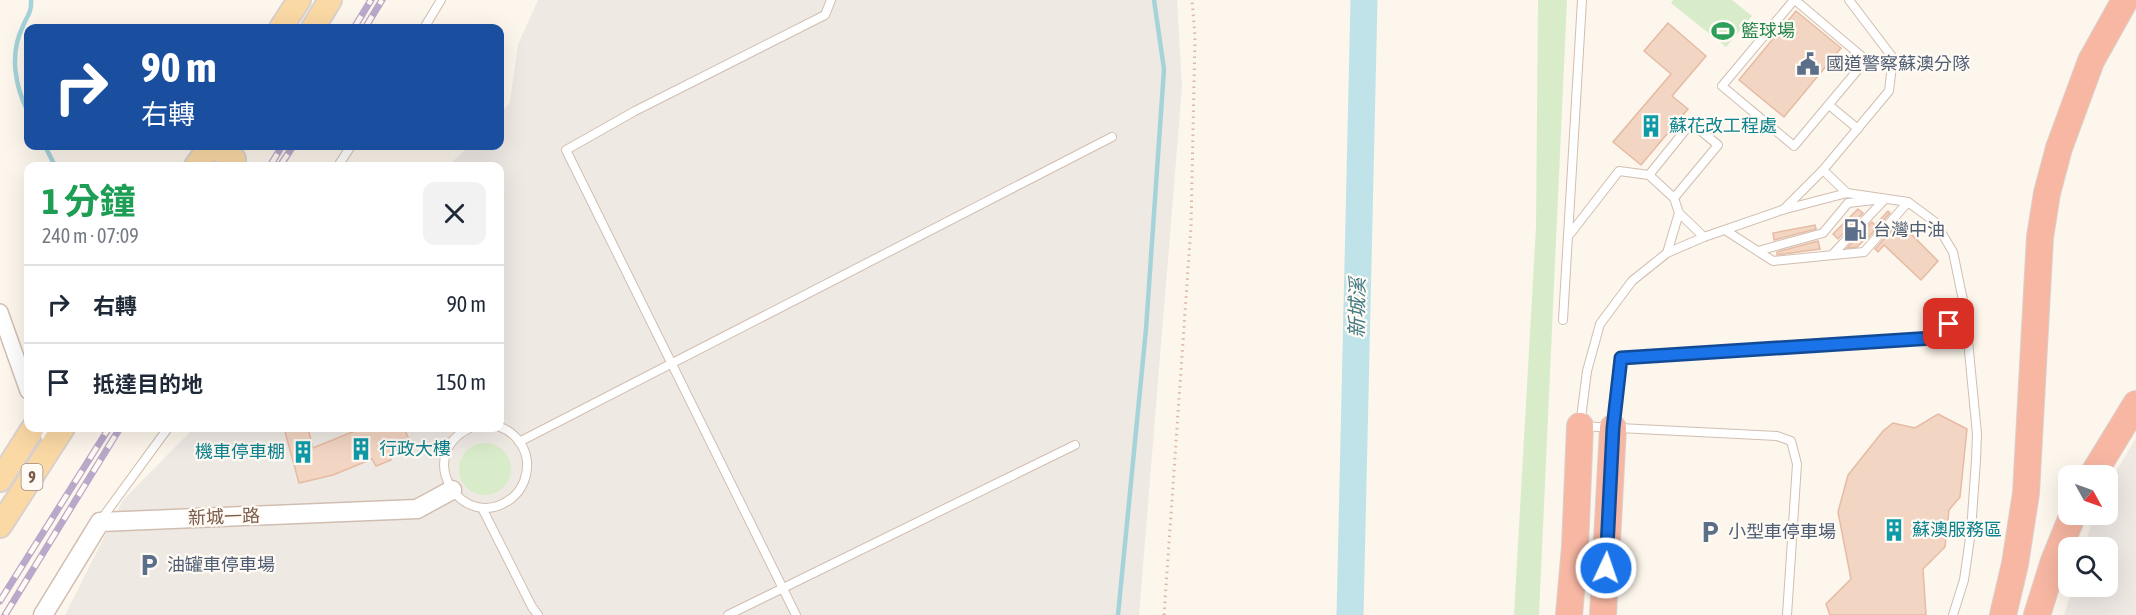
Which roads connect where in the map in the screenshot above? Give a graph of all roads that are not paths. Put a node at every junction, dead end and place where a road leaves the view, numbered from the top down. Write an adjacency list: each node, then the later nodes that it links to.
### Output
1 (299, 0): 9 (main road)
2 (330, 0): 10 (main road)
3 (441, 0): 11 (lane)
4 (831, 0): 34 (lane)
5 (1582, 0): 26 (lane)
6 (1794, 0): 12 (lane); 12 (lane)
7 (1849, 0): 13 (lane)
8 (2125, 0): 65 (highway)
9 (284, 24)
10 (315, 24)
11 (426, 24)
12 (1828, 105): 13 (lane)
13 (1858, 129): 17 (lane)
14 (1112, 137): 34 (lane)
15 (220, 150): 16 (main road)
16 (235, 157)
17 (1824, 170): 19 (lane); 23 (lane)
18 (1649, 175): 20 (lane); 20 (lane); 26 (lane)
19 (1847, 193): 21 (lane); 23 (lane)
20 (1674, 198): 24 (lane)
21 (1884, 199): 22 (lane); 28 (lane); 30 (lane)
22 (1908, 202): 30 (lane); 31 (lane)
23 (1782, 210): 25 (lane)
24 (1679, 213): 27 (lane); 29 (lane)
25 (1725, 230): 27 (lane); 28 (lane)
26 (1570, 236): 33 (lane)
27 (1704, 237): 29 (lane)
28 (1758, 251): 30 (lane)
29 (1667, 254): 37 (lane)
30 (1832, 255)
31 (1965, 310): 38 (lane); 64 (lane)
32 (0, 312): 35 (street)
33 (1563, 320)
34 (672, 363): 44 (lane); 54 (lane)
35 (24, 380)
36 (2136, 404): 46 (highway)
37 (1580, 426): 38 (lane); 53 (highway)
38 (1613, 428): 62 (highway); 63 (lane)
39 (504, 429): 44 (lane)
40 (30, 432): 47 (main road, 9)
41 (165, 432): 50 (lane)
42 (464, 432): 48 (lane)
43 (54, 433): 52 (main road, 9)
44 (519, 442): 49 (lane)
45 (1075, 445): 54 (lane)
46 (2099, 465)
47 (0, 480)
48 (452, 490): 49 (lane); 50 (street, 新城一路)
49 (482, 508): 55 (lane)
50 (100, 522): 56 (street)
51 (2069, 525): 66 (highway)
52 (0, 526)
53 (1575, 547): 60 (highway); 61 (highway)
54 (783, 587): 58 (lane); 59 (lane)
55 (530, 611): 57 (lane)
56 (43, 615)
57 (538, 615)
58 (728, 615)
59 (796, 615)
60 (1569, 615)
61 (1577, 615)
62 (1603, 615)
63 (1787, 615)
64 (1953, 615)
65 (2003, 615)
66 (2039, 615)

